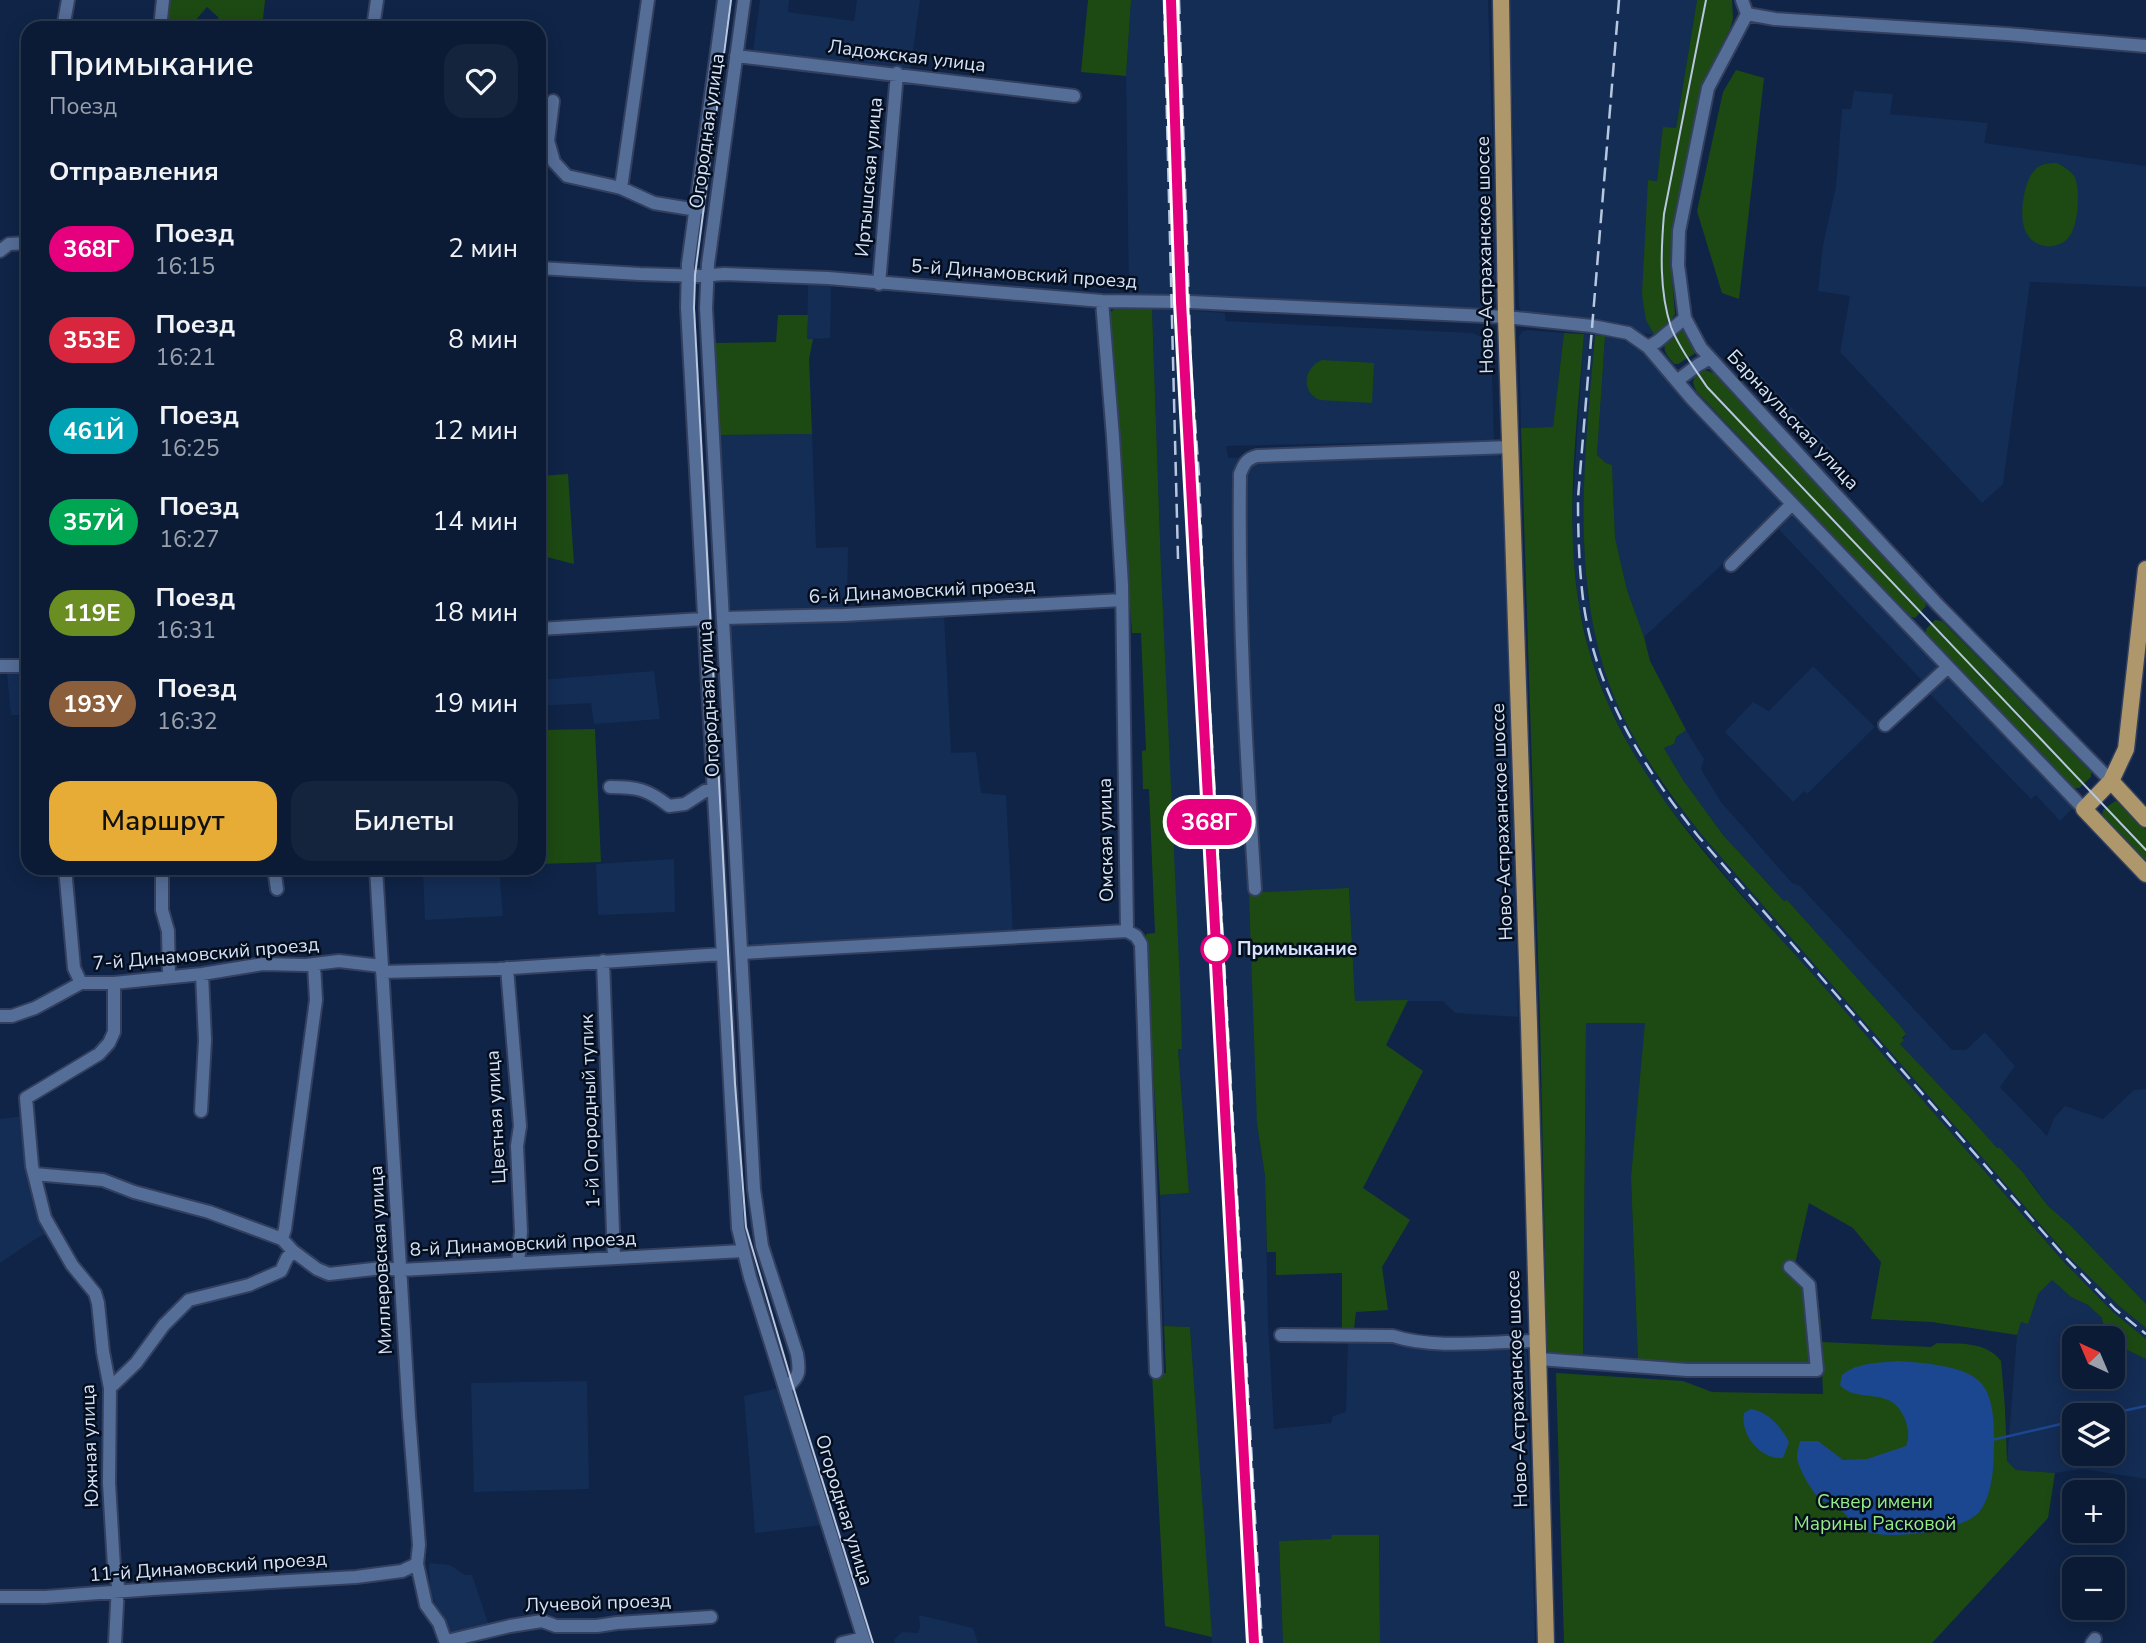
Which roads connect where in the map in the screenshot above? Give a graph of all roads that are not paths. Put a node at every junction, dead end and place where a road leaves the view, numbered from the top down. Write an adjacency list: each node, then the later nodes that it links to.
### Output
1 (68, 0): 10 (street)
2 (163, 0): 11 (street)
3 (377, 0): 12 (street)
4 (648, 0): 18 (street)
5 (724, 0): 19 (street, Огородная улица)
6 (744, 0): 14 (street, Огородная улица)
7 (1501, 0): 27 (main road, Ново-Астраханское шоссе)
8 (1742, 0): 9 (street)
9 (1747, 14): 13 (street); 28 (street, Барнаульская улица)
10 (64, 21)
11 (161, 21)
12 (374, 21)
13 (2146, 46)
14 (736, 56): 15 (street, Ладожская улица); 24 (street, Огородная улица)
15 (897, 73): 16 (street, Ладожская улица); 25 (street, Иртышская улица)
16 (1074, 96)
17 (554, 101): 18 (street)
18 (621, 188): 19 (street)
19 (697, 210): 23 (street, Огородная улица)
20 (21, 243): 21 (street)
21 (0, 251)
22 (546, 268): 23 (street, 5-й Динамовский проезд)
23 (688, 275): 24 (street, 5-й Динамовский проезд); 38 (street, Огородная улица)
24 (708, 275): 25 (street, 5-й Динамовский проезд); 37 (street, Огородная улица)
25 (879, 284): 26 (street, 5-й Динамовский проезд)
26 (1102, 300): 27 (street, 5-й Динамовский проезд); 36 (street, Омская улица)
27 (1506, 317): 29 (street); 32 (main road, Ново-Астраханское шоссе)
28 (1685, 318): 29 (street); 30 (street, Барнаульская улица)
29 (1648, 347): 31 (street)
30 (1710, 358): 31 (street); 44 (street, Барнаульская улица)
31 (1678, 380): 33 (street)
32 (1511, 447): 55 (street); 78 (main road, Ново-Астраханское шоссе)
33 (1792, 504): 34 (street); 42 (street)
34 (1731, 565)
35 (2146, 569): 44 (main road)
36 (1122, 600): 37 (street, 6-й Динамовский проезд); 56 (street, Омская улица)
37 (724, 618): 57 (street, Огородная улица)
38 (703, 619): 39 (street); 46 (street, Огородная улица)
39 (546, 629)
40 (0, 666): 41 (street)
41 (21, 666)
42 (1948, 667): 43 (street); 47 (street)
43 (1885, 725)
44 (2111, 781): 47 (main road); 48 (main road)
45 (610, 787): 46 (street)
46 (712, 791): 58 (street, Огородная улица)
47 (2084, 809): 49 (main road)
48 (2146, 819)
49 (2146, 874)
50 (66, 875): 65 (street)
51 (162, 875): 64 (street)
52 (275, 875): 54 (street)
53 (376, 875): 62 (street, Миллеровская улица)
54 (277, 889)
55 (1255, 889)
56 (1127, 931): 57 (street); 80 (street, Омская улица)
57 (741, 953): 82 (street, Огородная улица)
58 (723, 954): 59 (street, 7-й Динамовский проезд); 72 (street, Огородная улица)
59 (603, 961): 61 (street, 7-й Динамовский проезд); 73 (street, 1-й Огородный тупик)
60 (314, 964): 62 (street, 7-й Динамовский проезд); 63 (street, 7-й Динамовский проезд); 70 (street)
61 (507, 968): 62 (street, 7-й Динамовский проезд); 74 (street, Цветная улица)
62 (382, 969): 76 (street, Миллеровская улица)
63 (202, 974): 64 (street, 7-й Динамовский проезд); 68 (street)
64 (169, 977): 66 (street, 7-й Динамовский проезд)
65 (81, 983): 66 (street, 7-й Динамовский проезд); 67 (street, 7-й Динамовский проезд)
66 (114, 983): 69 (street, Южная улица)
67 (0, 1016)
68 (201, 1111)
69 (34, 1174): 70 (street, 8-й Динамовский проезд); 81 (street, Южная улица)
70 (282, 1239): 71 (street, 8-й Динамовский проезд)
71 (293, 1251): 76 (street, 8-й Динамовский проезд); 81 (street)
72 (743, 1251): 73 (street, 8-й Динамовский проезд); 82 (street, Огородная улица)
73 (614, 1258): 74 (street, 8-й Динамовский проезд)
74 (518, 1263): 76 (street, 8-й Динамовский проезд)
75 (1790, 1266): 79 (street)
76 (401, 1270): 83 (street, Миллеровская улица)
77 (1281, 1335): 78 (street)
78 (1538, 1341): 79 (main road, Ново-Астраханское шоссе)
79 (1539, 1359): 91 (main road, Ново-Астраханское шоссе)
80 (1156, 1372)
81 (110, 1388): 84 (street, Южная улица)
82 (786, 1388): 87 (street, Огородная улица)
83 (417, 1564): 84 (street, 11-й Динамовский проезд); 88 (street, Миллеровская улица)
84 (118, 1592): 85 (street, 11-й Динамовский проезд); 89 (street, Южная улица)
85 (0, 1597)
86 (711, 1618): 88 (street, Лучевой проезд)
87 (864, 1640): 90 (street)
88 (447, 1642)
89 (115, 1643)
90 (842, 1643)
91 (1546, 1643)

